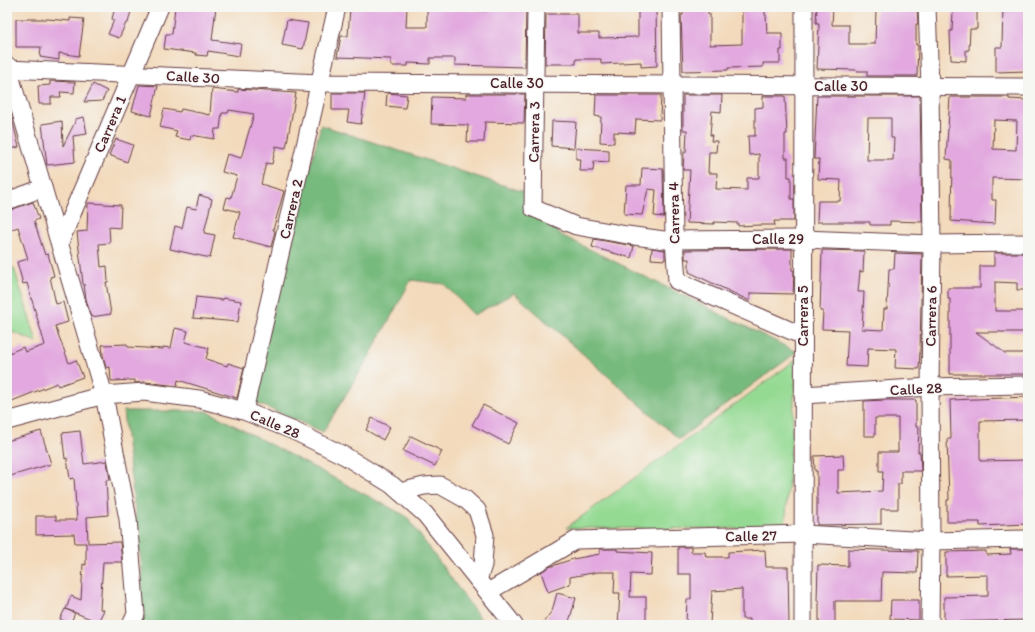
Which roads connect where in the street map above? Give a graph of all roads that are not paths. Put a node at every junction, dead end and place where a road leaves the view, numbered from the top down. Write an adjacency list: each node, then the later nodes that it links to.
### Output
1 (160, 7): 8 (street, Carrera 1)
2 (337, 7): 9 (street, Carrera 2)
3 (536, 7): 10 (street, Carrera 3)
4 (671, 7): 11 (street, Carrera 4)
5 (804, 7): 12 (street, Carrera 5)
6 (927, 7): 13 (street, Carrera 6)
7 (7, 68): 8 (street, Calle 30); 15 (street)
8 (131, 74): 9 (street, Calle 30); 20 (street, Carrera 1)
9 (320, 82): 10 (street, Calle 30); 28 (street, Carrera 2)
10 (534, 83): 11 (street, Calle 30); 17 (street, Carrera 3)
11 (673, 85): 12 (street, Calle 30); 19 (street, Carrera 4)
12 (804, 86): 13 (street, Calle 30); 18 (street, Carrera 5)
13 (930, 86): 14 (street, Calle 30); 22 (street, Carrera 6)
14 (1028, 87)
15 (43, 188): 16 (street); 20 (street)
16 (7, 201)
17 (533, 208): 19 (street, Calle 29)
18 (803, 239): 19 (street, Calle 29); 22 (street, Calle 29); 23 (street, Carrera 5)
19 (674, 240): 23 (street, Carrera 4)
20 (60, 242): 26 (street)
21 (1028, 243): 22 (street, Calle 29)
22 (932, 244): 25 (street, Carrera 6)
23 (804, 336): 27 (street, Carrera 5)
24 (1028, 385): 25 (street, Calle 28)
25 (930, 387): 27 (street, Calle 28); 33 (street, Carrera 6)
26 (104, 395): 28 (street, Calle 28); 29 (street, Calle 28); 35 (street)
27 (804, 395): 31 (street, Carrera 5)
28 (244, 410): 30 (street, Calle 28)
29 (7, 421)
30 (400, 492): 34 (street, Calle 28); 34 (street)
31 (804, 534): 33 (street, Calle 27); 34 (street, Calle 27); 37 (street, Carrera 5)
32 (1028, 538): 33 (street, Calle 27)
33 (931, 541): 38 (street, Carrera 6)
34 (483, 586): 36 (street, Calle 28)
35 (131, 625)
36 (514, 625)
37 (803, 625)
38 (930, 625)

